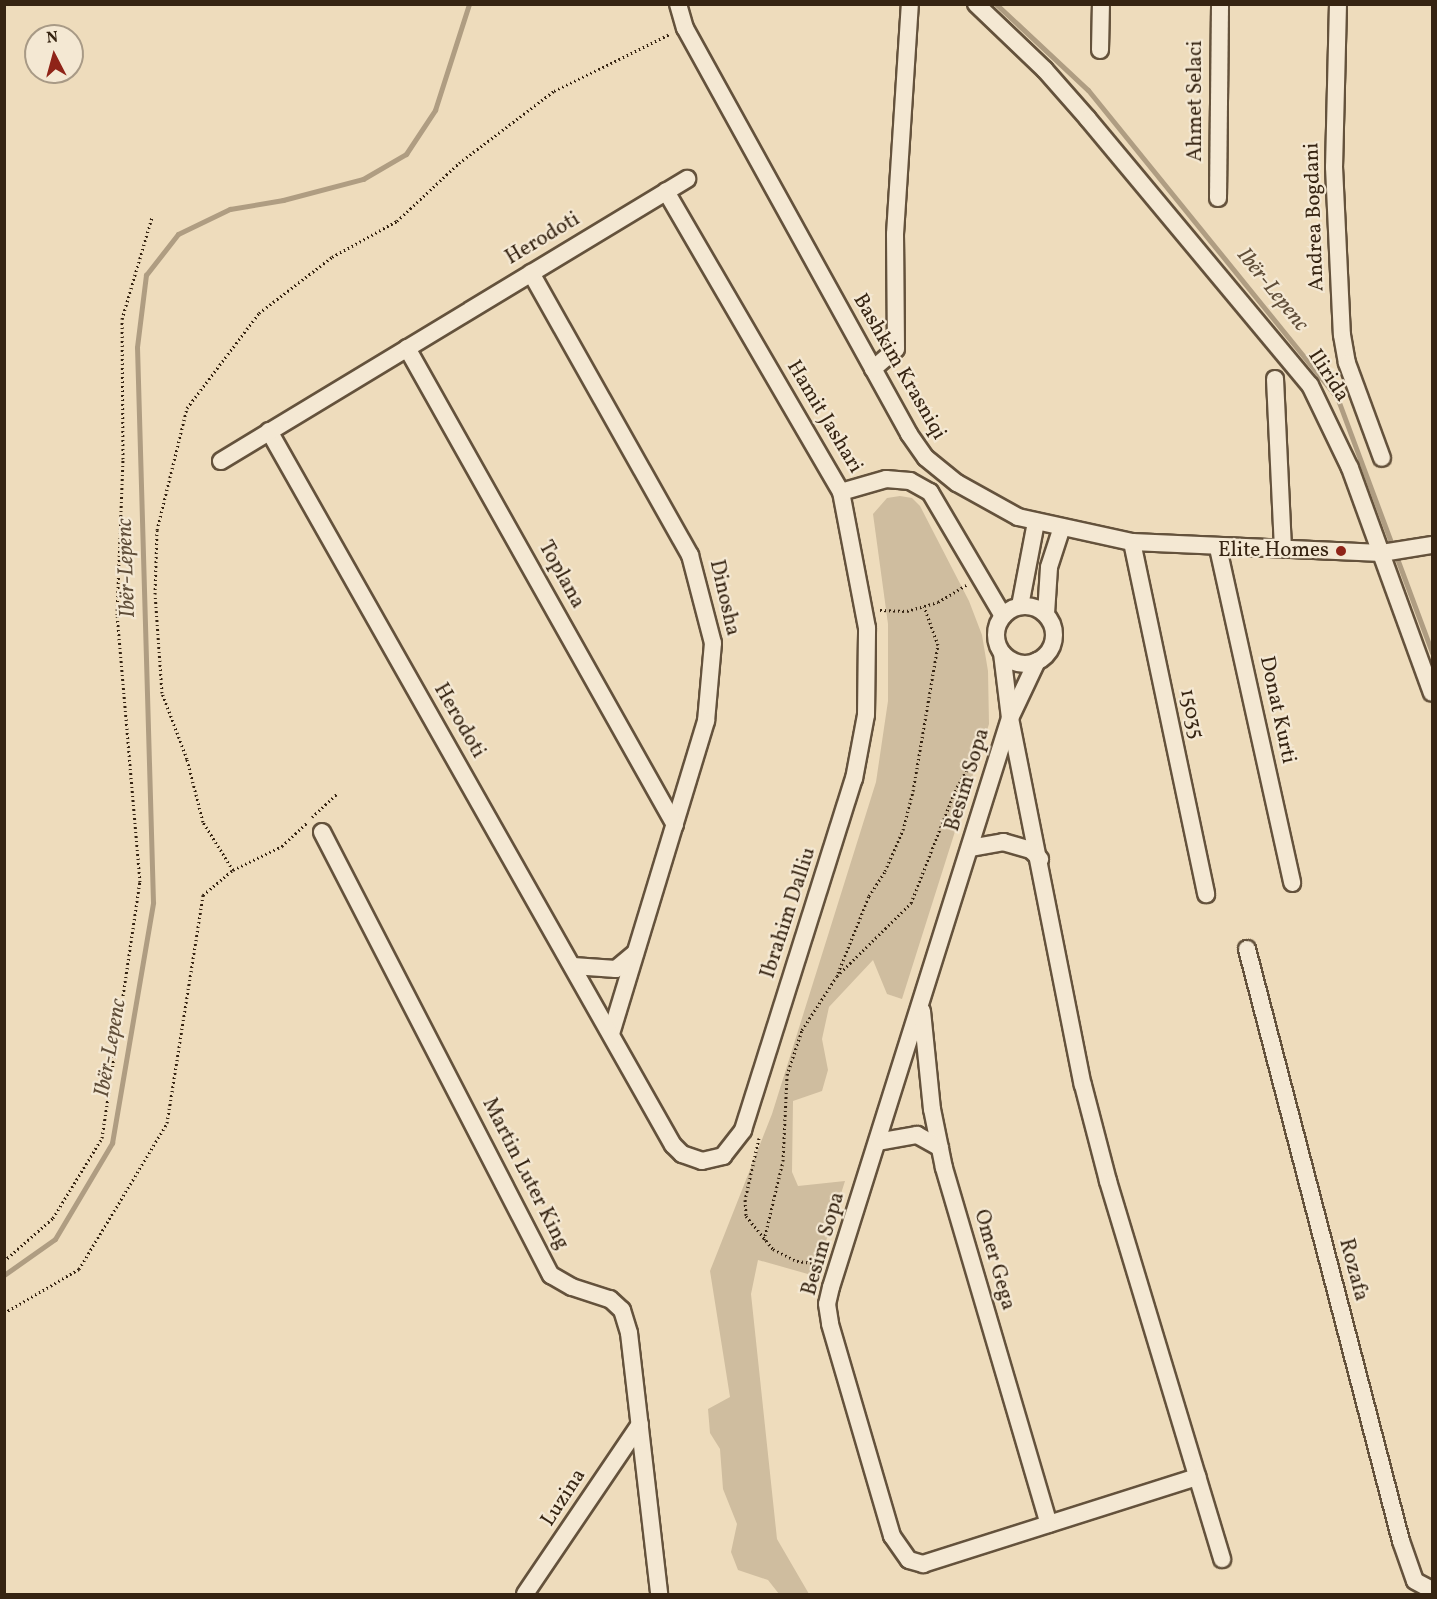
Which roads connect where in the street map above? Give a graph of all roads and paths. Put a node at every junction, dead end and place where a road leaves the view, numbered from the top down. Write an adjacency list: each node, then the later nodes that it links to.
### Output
1 (678, 4): 14 (street, Bashkim Krasniqi)
2 (910, 4): 14 (street)
3 (976, 4): 26 (street, Ilirida)
4 (1101, 4): 7 (street)
5 (1220, 4): 10 (street, Ahmet Selaci)
6 (1338, 4): 17 (street, Andrea Bogdani)
7 (1100, 51)
8 (687, 179): 9 (street, Herodoti)
9 (666, 191): 12 (street, Herodoti); 19 (street, Hamit Jashari)
10 (1218, 198)
11 (152, 217): 55 (path)
12 (531, 273): 13 (street, Herodoti); 39 (street, Dinosha)
13 (407, 348): 16 (street, Herodoti); 39 (street, Toplana)
14 (873, 369): 20 (street, Bashkim Krasniqi)
15 (1275, 379): 25 (street)
16 (269, 431): 18 (street, Herodoti); 47 (street, Herodoti)
17 (1382, 458)
18 (221, 461)
19 (841, 492): 27 (street, Hamit Jashari); 30 (street, Ibrahim Dalliu)
20 (1036, 522): 21 (street, Bashkim Krasniqi); 29 (street)
21 (1062, 527): 22 (street, Bashkim Krasniqi); 31 (street, Besim Sopa)
22 (1132, 542): 24 (street, Bashkim Krasniqi); 44 (street, 15035)
23 (1432, 545): 26 (street, Bashkim Krasniqi)
24 (1218, 548): 25 (street, Bashkim Krasniqi); 43 (street, Donat Kurti)
25 (1283, 548): 26 (street, Bashkim Krasniqi)
26 (1382, 553): 35 (street, Ilirida)
27 (980, 577): 28 (path); 32 (street, Hamit Jashari)
28 (924, 606): 30 (path); 48 (path)
29 (1020, 606): 31 (street); 32 (street)
30 (863, 610): 50 (street, Ibrahim Dalliu)
31 (1046, 614): 34 (street, Besim Sopa)
32 (1003, 616): 33 (street, Besim Sopa)
33 (1002, 653): 34 (street); 36 (street, Besim Sopa)
34 (1037, 661): 36 (street, Besim Sopa)
35 (1432, 693)
36 (1010, 718): 37 (street, Besim Sopa); 42 (street, Besim Sopa)
37 (1002, 746): 41 (street, Besim Sopa); 48 (path)
38 (337, 794): 57 (path)
39 (675, 825): 46 (street, Dinosha)
40 (322, 832): 58 (street, Martin Luter King)
41 (970, 848): 42 (street); 49 (street, Besim Sopa)
42 (1040, 859): 59 (street, Besim Sopa)
43 (1292, 883)
44 (1206, 894)
45 (1247, 949): 62 (street, Rozafa)
46 (636, 952): 47 (street); 50 (street, Dinosha)
47 (573, 966): 50 (street, Herodoti)
48 (837, 976): 54 (path)
49 (922, 1004): 52 (street, Besim Sopa); 53 (street, Omer Gega)
50 (611, 1033)
51 (758, 1128): 54 (path)
52 (877, 1142): 53 (street); 56 (street, Besim Sopa)
53 (940, 1148): 60 (street, Omer Gega)
54 (764, 1240): 56 (path)
55 (4, 1261)
56 (838, 1267): 60 (street, Besim Sopa)
57 (4, 1313)
58 (640, 1424): 63 (street, Luzina); 64 (street, Martin Luter King)
59 (1198, 1478): 60 (street, Besim Sopa); 61 (street, Besim Sopa)
60 (1049, 1524)
61 (1222, 1559)
62 (1432, 1590)
63 (525, 1594)
64 (659, 1594)

